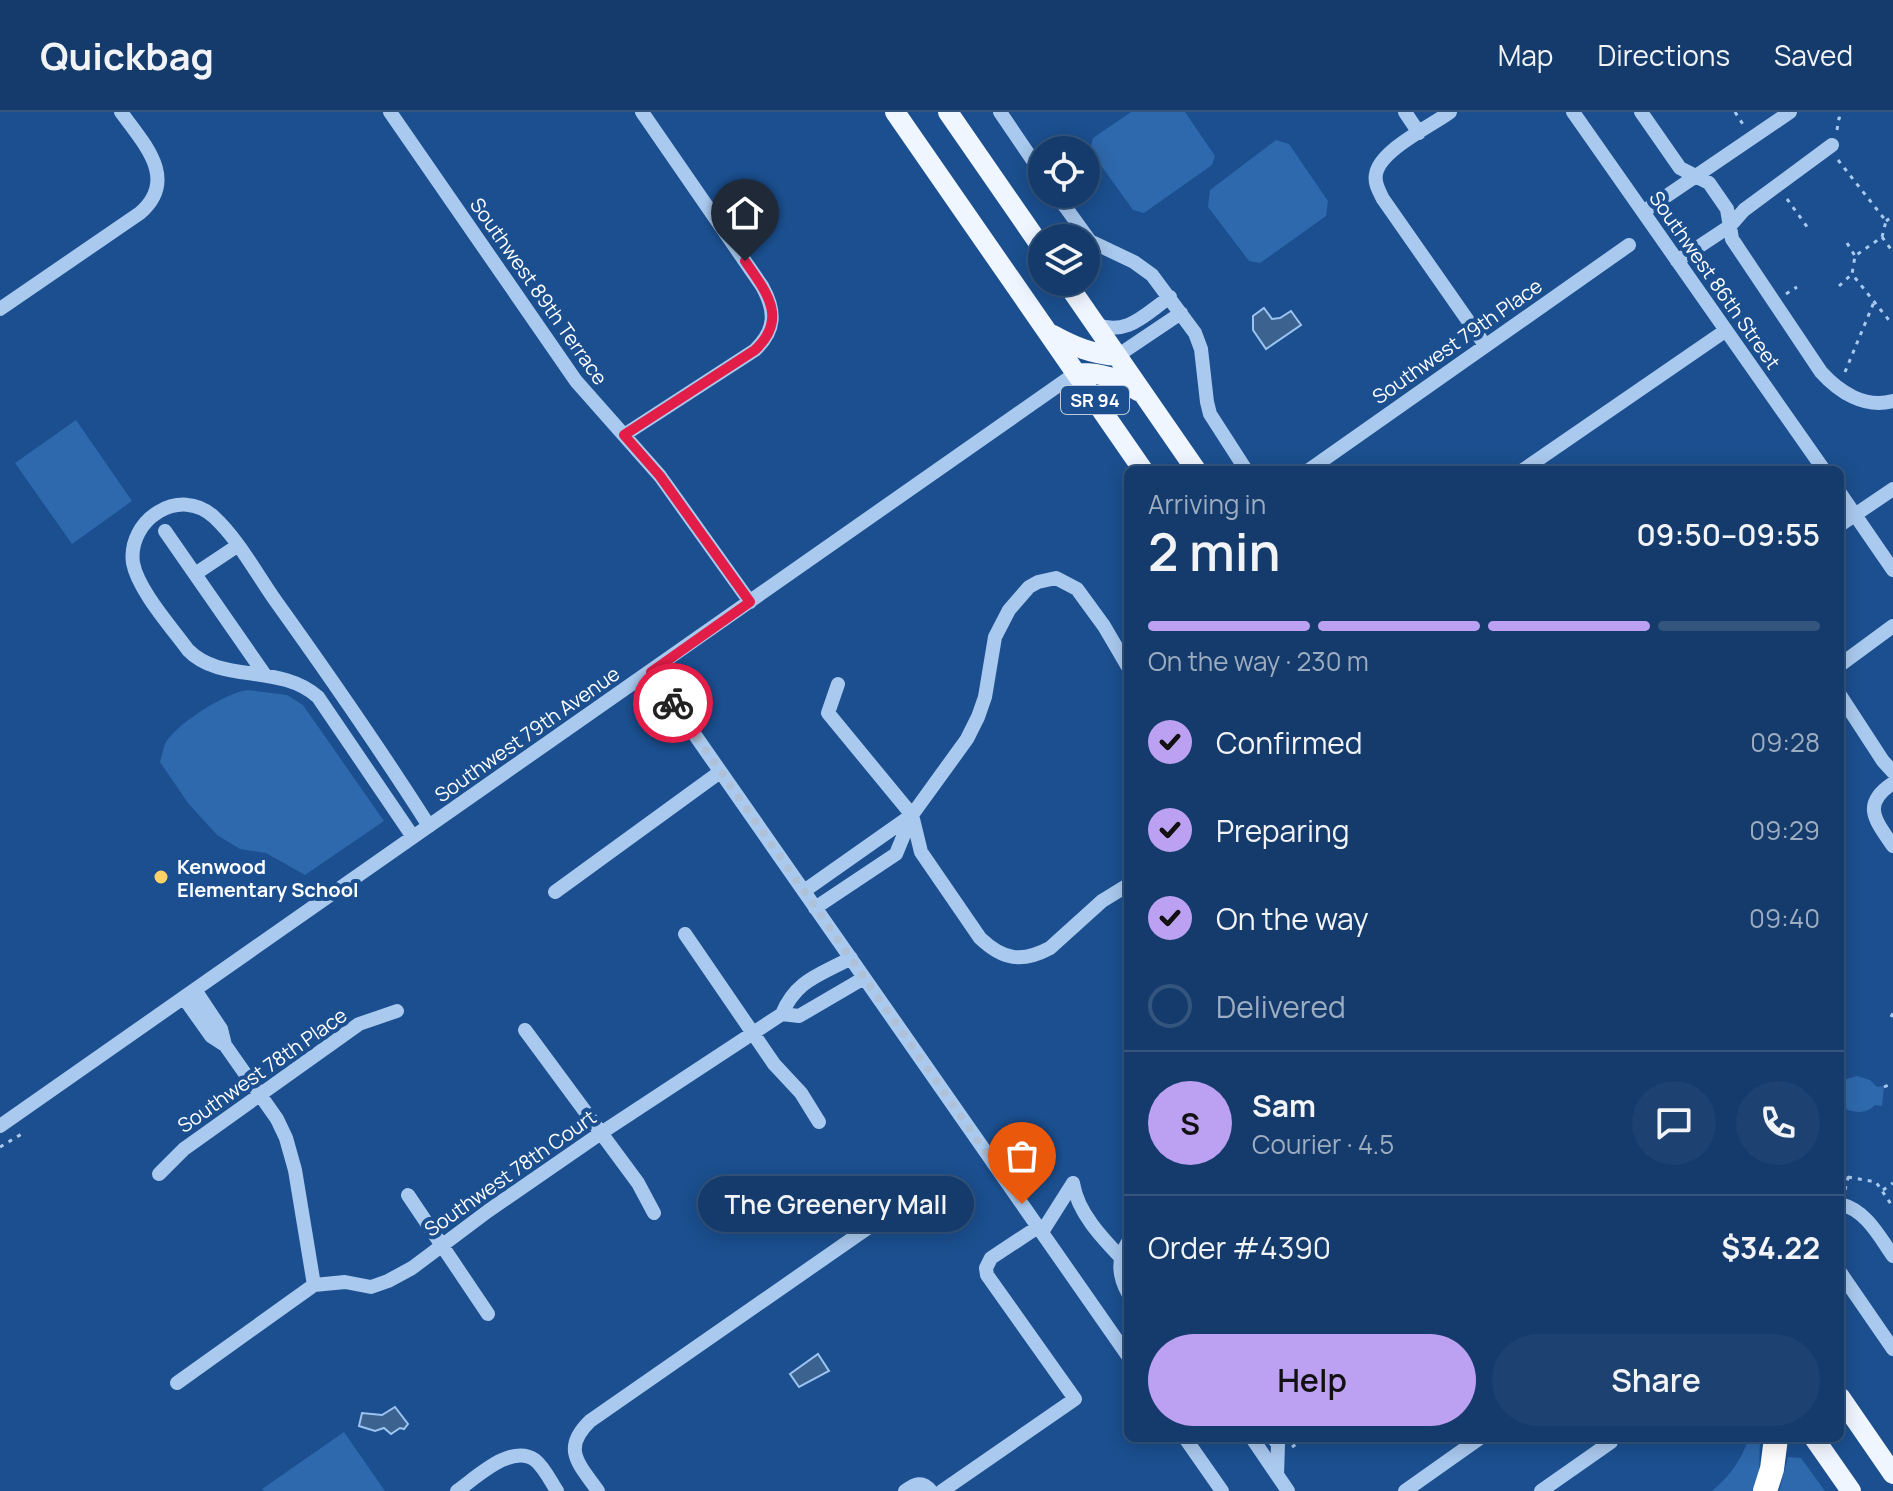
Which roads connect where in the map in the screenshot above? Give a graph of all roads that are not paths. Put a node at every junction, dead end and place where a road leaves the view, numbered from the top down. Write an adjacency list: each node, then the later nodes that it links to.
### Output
1 (121, 112): 24 (street)
2 (390, 112): 34 (street, Southwest 89th Terrace)
3 (642, 112): 34 (street)
4 (895, 112): 27 (main road, SR 94)
5 (948, 112): 19 (main road)
6 (1000, 112): 14 (street)
7 (1405, 112): 12 (street)
8 (1450, 112): 12 (street)
9 (1573, 112): 17 (street, Southwest 86th Street)
10 (1641, 112): 15 (street)
11 (1790, 112): 15 (street)
12 (1419, 133): 29 (street)
13 (1830, 146): 18 (street)
14 (1028, 153)
15 (1694, 176): 17 (street); 18 (street)
16 (1066, 208): 23 (street)
17 (1643, 212): 21 (street, Southwest 86th Street)
18 (1730, 226): 21 (street); 33 (street)
19 (1028, 228)
20 (1629, 245): 29 (street, Southwest 79th Place)
21 (1677, 261): 28 (street, Southwest 86th Street)
22 (1076, 296): 26 (main road, SR 94)
23 (1170, 297): 25 (street); 26 (street)
24 (0, 309)
25 (1181, 313): 30 (street); 37 (street)
26 (1095, 324): 30 (main road, SR 94)
27 (1046, 331): 30 (main road); 31 (main road, SR 94)
28 (1725, 331): 39 (street); 40 (street, Southwest 86th Street)
29 (1485, 345): 38 (street, Southwest 79th Place)
30 (1117, 356): 32 (main road, SR 94)
31 (1076, 373): 32 (main road); 35 (main road, SR 94); 49 (street, Southwest 79th Avenue)
32 (1145, 396): 36 (main road, SR 94)
33 (1893, 401)
34 (624, 435): 49 (street, Southwest 89th Terrace)
35 (1140, 466)
36 (1193, 466)
37 (1243, 466)
38 (1315, 466)
39 (1529, 466)
40 (1821, 466)
41 (1893, 489): 43 (street)
42 (1844, 499): 43 (street)
43 (1855, 514): 44 (street); 47 (street)
44 (1844, 522)
45 (165, 531): 48 (street)
46 (237, 546): 48 (street); 54 (street); 61 (street)
47 (1893, 570)
48 (195, 574): 54 (street)
49 (750, 602): 53 (street, Southwest 79th Avenue)
50 (1893, 626): 52 (street)
51 (1124, 660): 60 (street)
52 (1844, 662)
53 (651, 672): 57 (street); 61 (street, Southwest 79th Avenue)
54 (265, 675): 62 (street)
55 (838, 684): 60 (street)
56 (1844, 701): 58 (street)
57 (720, 772): 65 (street); 66 (street)
58 (1893, 772)
59 (1893, 783): 63 (street)
60 (912, 815): 64 (street); 65 (street); 67 (street)
61 (429, 826): 62 (street, Southwest 79th Avenue)
62 (413, 837): 71 (street, Southwest 79th Avenue)
63 (1893, 846)
64 (1124, 887)
65 (804, 891): 67 (street)
66 (555, 892)
67 (815, 908): 69 (street)
68 (685, 934): 75 (street)
69 (851, 958): 70 (street); 73 (street, Southwest 78th Court)
70 (864, 978): 73 (street); 85 (street)
71 (190, 994): 76 (street); 78 (street, Southwest 79th Avenue)
72 (397, 1011): 76 (street, Southwest 78th Place)
73 (782, 1014): 75 (street, Southwest 78th Court)
74 (525, 1030): 79 (street)
75 (753, 1033): 77 (street); 79 (street, Southwest 78th Court)
76 (260, 1094): 80 (street, Southwest 78th Place); 92 (street)
77 (819, 1122)
78 (0, 1126)
79 (601, 1133): 84 (street); 86 (street, Southwest 78th Court)
80 (159, 1174)
81 (918, 1193): 110 (street)
82 (408, 1195): 86 (street)
83 (1844, 1205): 88 (street)
84 (654, 1213)
85 (1040, 1230): 89 (street); 95 (street); 113 (street)
86 (441, 1246): 92 (street, Southwest 78th Court); 93 (street)
87 (1124, 1249): 91 (street, bridge)
88 (1893, 1256)
89 (1124, 1260)
90 (1844, 1278): 94 (street)
91 (1124, 1283)
92 (314, 1285): 96 (street)
93 (488, 1314)
94 (1893, 1349)
95 (1124, 1350)
96 (177, 1383)
97 (1844, 1402): 105 (main road)
98 (1188, 1442): 114 (street)
99 (1255, 1442): 106 (street)
100 (1276, 1442): 106 (street)
101 (1474, 1442): 107 (street)
102 (1607, 1442): 116 (street)
103 (1775, 1442): 117 (highway)
104 (1817, 1442): 118 (main road)
105 (1889, 1460)
106 (1277, 1475): 115 (street)
107 (1408, 1490)
108 (457, 1491): 109 (street)
109 (557, 1491)
110 (598, 1491)
111 (905, 1491): 112 (street)
112 (931, 1491)
113 (942, 1491)
114 (1222, 1491)
115 (1288, 1491)
116 (1541, 1491)
117 (1765, 1491)
118 (1851, 1491)

